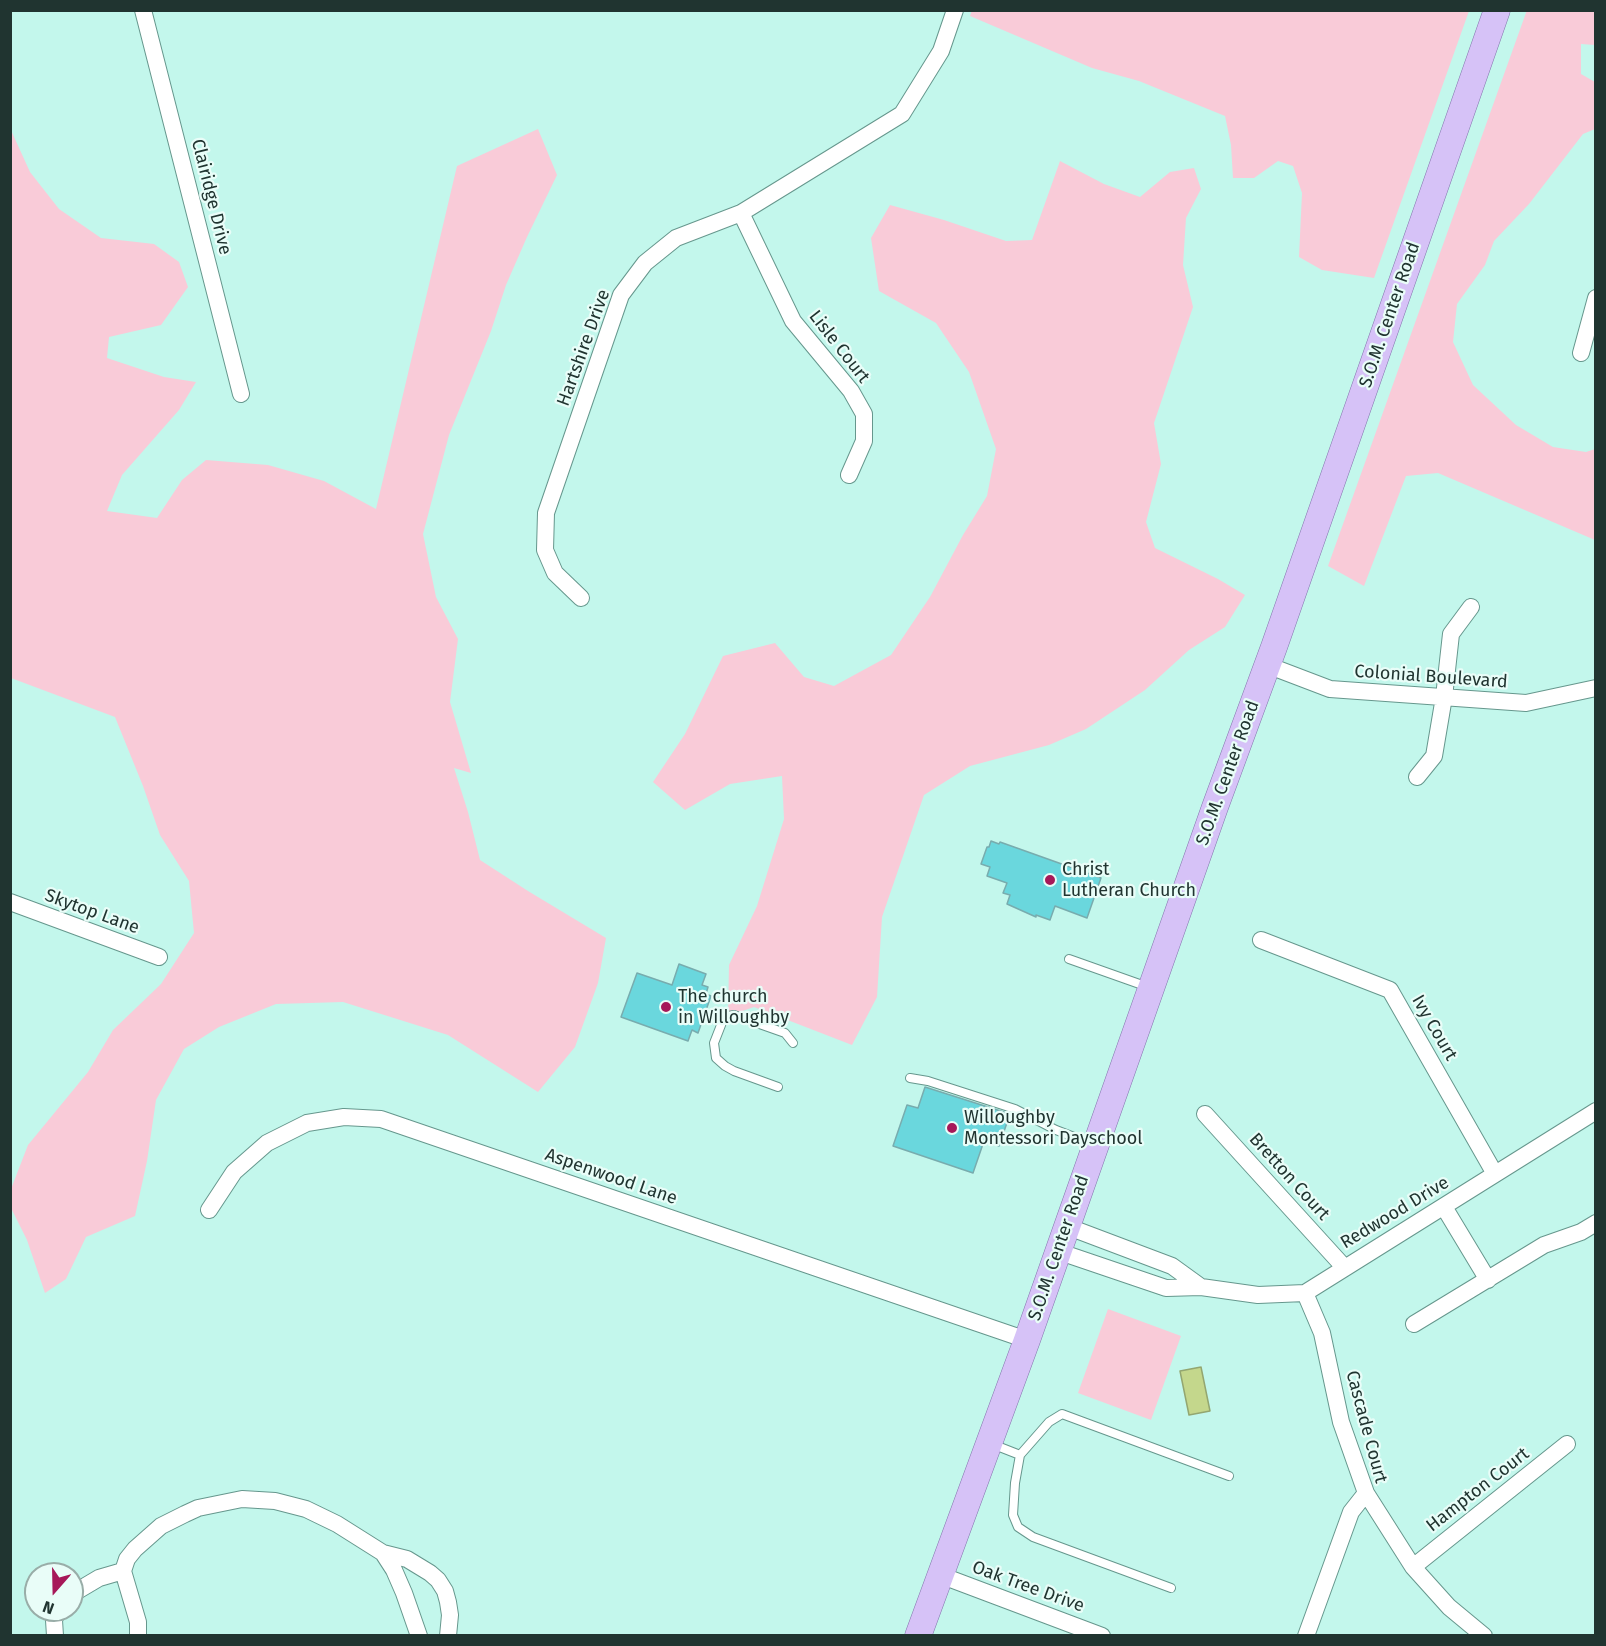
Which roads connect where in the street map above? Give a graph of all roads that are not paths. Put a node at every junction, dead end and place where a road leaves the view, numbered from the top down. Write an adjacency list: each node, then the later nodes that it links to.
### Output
1 (142, 10): 7 (street, Clairidge Drive)
2 (955, 10): 4 (street, Hartshire Drive)
3 (1497, 10): 11 (main road, S.O.M. Center Road)
4 (741, 213): 8 (street, Lisle Court); 9 (street, Hartshire Drive)
5 (1596, 298): 6 (street)
6 (1581, 352)
7 (241, 394)
8 (849, 475)
9 (581, 598)
10 (1471, 607): 13 (street)
11 (1267, 665): 13 (street, Colonial Boulevard); 19 (main road, S.O.M. Center Road)
12 (1596, 688): 13 (street, Colonial Boulevard)
13 (1444, 697): 14 (street)
14 (1417, 777)
15 (10, 903): 17 (street, Skytop Lane)
16 (1260, 940): 26 (street, Ivy Court)
17 (159, 957)
18 (1069, 959): 19 (lane)
19 (1151, 988): 25 (main road, S.O.M. Center Road)
20 (793, 1043): 22 (lane)
21 (910, 1078): 25 (lane)
22 (778, 1087)
23 (1596, 1111): 26 (street, Redwood Drive)
24 (1205, 1114): 32 (street, Bretton Court)
25 (1095, 1146): 30 (main road, S.O.M. Center Road)
26 (1495, 1174): 27 (street, Redwood Drive)
27 (1444, 1207): 32 (street, Redwood Drive); 33 (street)
28 (209, 1210): 37 (street, Aspenwood Lane)
29 (1596, 1223): 33 (street)
30 (1066, 1226): 31 (main road, S.O.M. Center Road); 34 (street)
31 (1057, 1251): 34 (street); 37 (main road, S.O.M. Center Road)
32 (1344, 1267): 35 (street, Redwood Drive)
33 (1488, 1280): 36 (street)
34 (1201, 1287): 35 (street)
35 (1305, 1293): 42 (street, Cascade Court)
36 (1414, 1324)
37 (1027, 1340): 38 (main road, S.O.M. Center Road)
38 (988, 1443): 40 (lane); 46 (main road, S.O.M. Center Road)
39 (1567, 1444): 44 (street, Hampton Court)
40 (1020, 1455): 41 (lane); 48 (lane)
41 (1229, 1476)
42 (1366, 1493): 44 (street); 54 (street, Cascade Court)
43 (383, 1553): 45 (street); 50 (street); 51 (street)
44 (1413, 1567): 55 (street)
45 (123, 1571): 47 (street); 49 (street)
46 (940, 1575): 52 (main road, S.O.M. Center Road); 53 (street, Oak Tree Drive)
47 (84, 1587)
48 (1171, 1588)
49 (138, 1635)
50 (418, 1635)
51 (448, 1635)
52 (918, 1635)
53 (1102, 1635)
54 (1306, 1635)
55 (1484, 1635)

